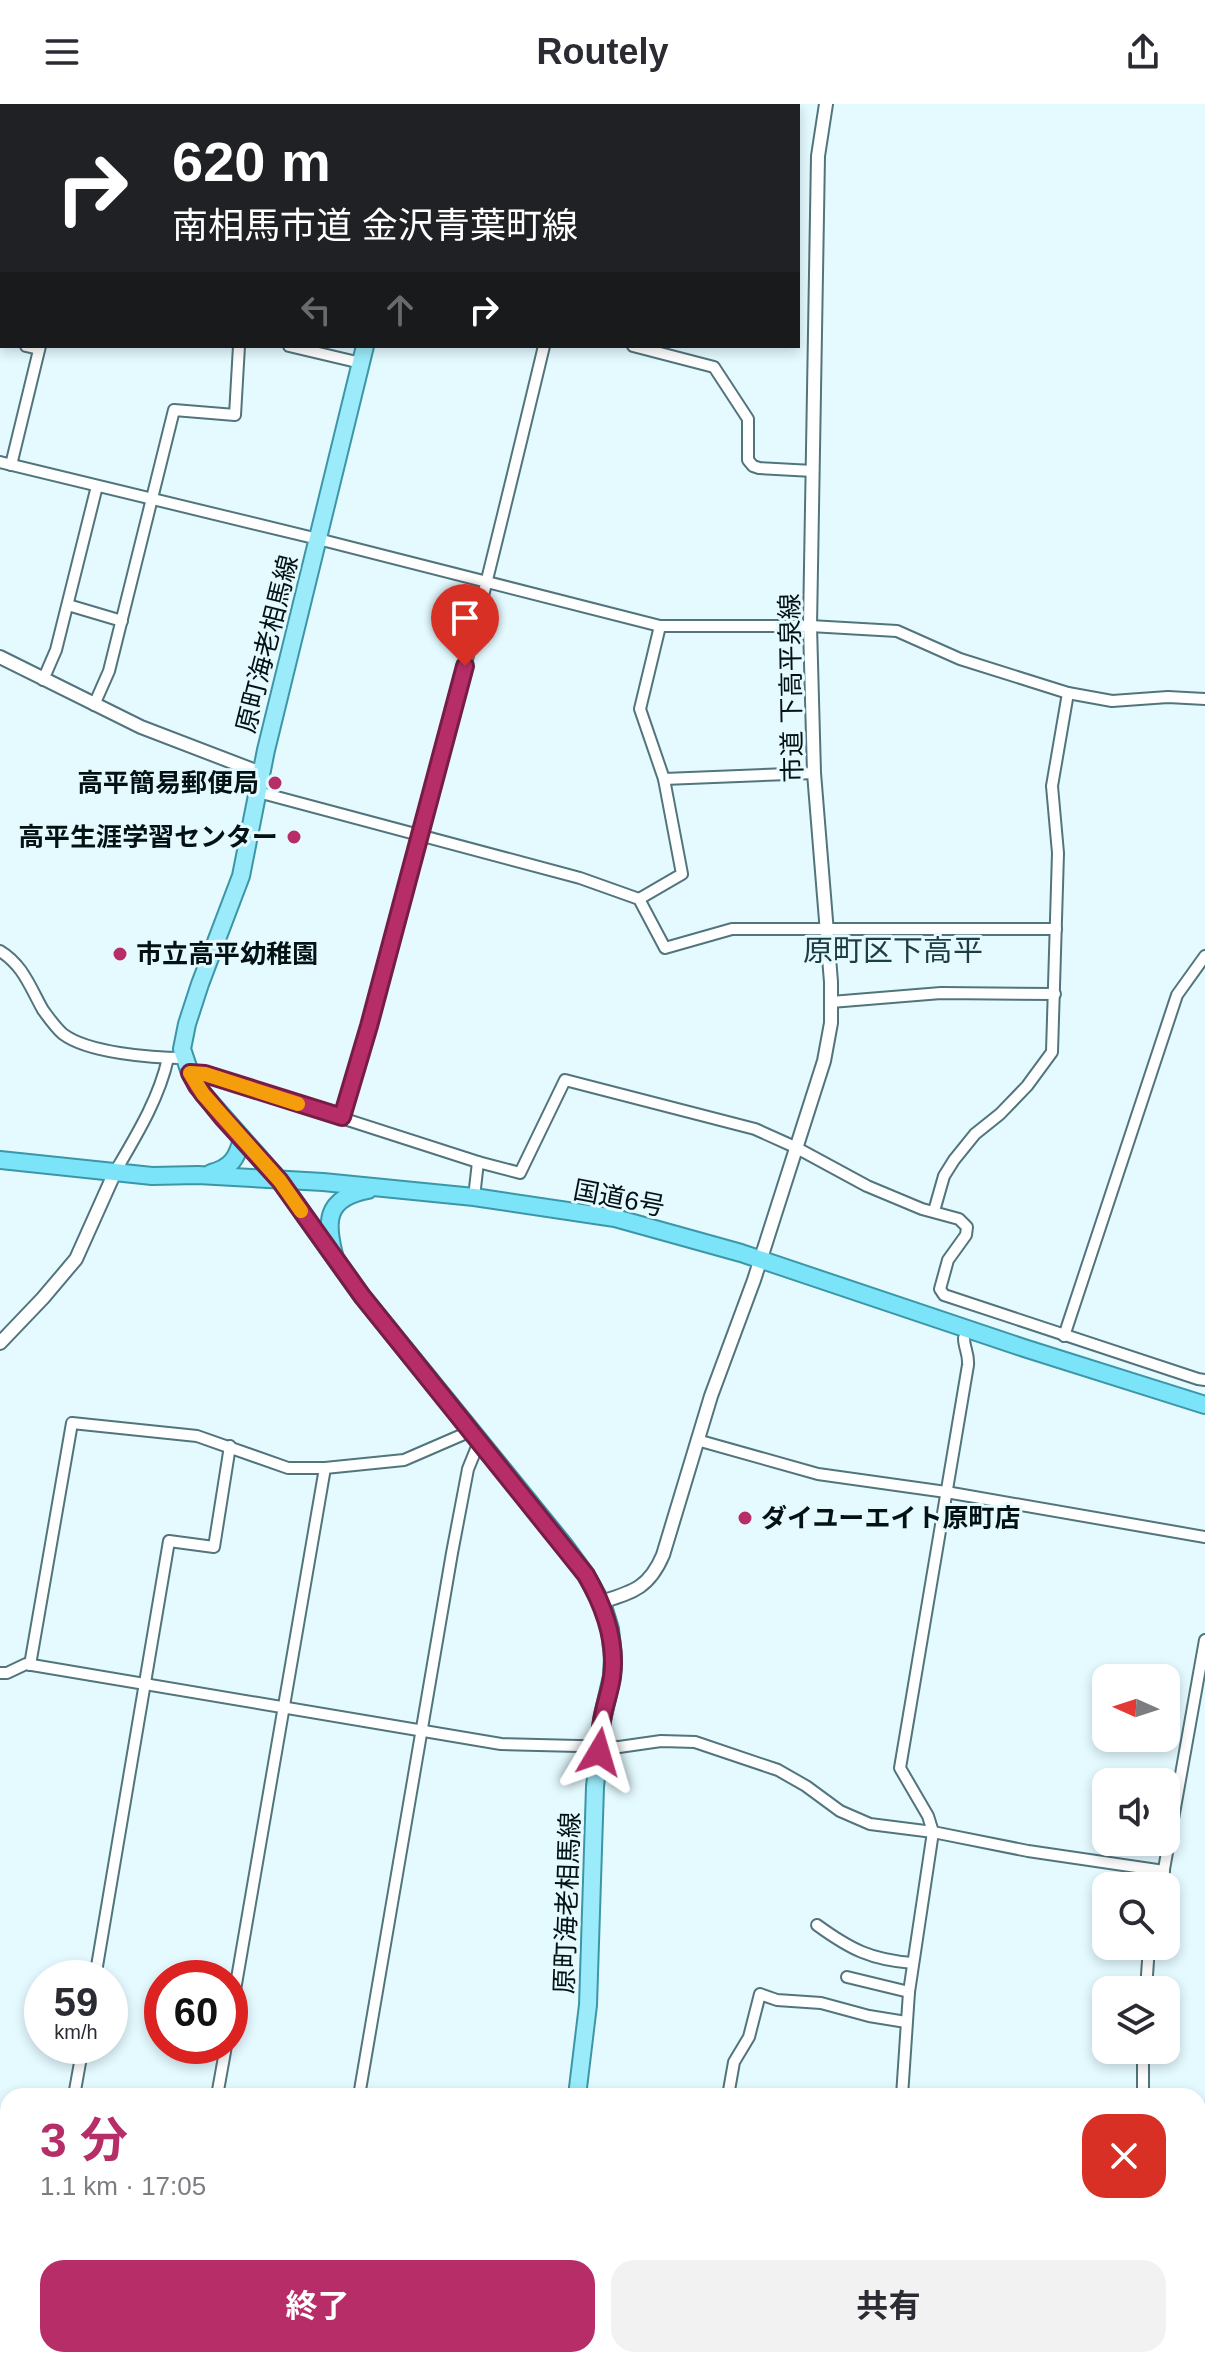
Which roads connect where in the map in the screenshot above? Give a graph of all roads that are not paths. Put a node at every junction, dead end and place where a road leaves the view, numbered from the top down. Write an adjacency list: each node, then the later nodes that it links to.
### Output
1 (826, 104): 10 (street, 市道 下高平泉線)
2 (39, 348): 9 (street)
3 (239, 348): 12 (street)
4 (297, 348): 8 (street)
5 (365, 348): 8 (main road, 原町海老相馬線)
6 (544, 348): 14 (street)
7 (641, 348): 10 (street)
8 (361, 363): 13 (main road, 原町海老相馬線)
9 (6, 464): 11 (street)
10 (813, 471): 18 (street, 市道 下高平泉線)
11 (97, 486): 12 (street); 15 (street)
12 (152, 499): 13 (street); 16 (street)
13 (318, 539): 14 (street); 24 (main road, 原町海老相馬線)
14 (488, 582): 17 (street); 28 (street)
15 (68, 605): 16 (street); 20 (street)
16 (122, 621): 23 (street)
17 (660, 626): 18 (street); 26 (street)
18 (810, 626): 21 (street); 25 (street, 市道 下高平泉線)
19 (0, 657): 20 (street)
20 (43, 680): 23 (street)
21 (1068, 693): 22 (street); 31 (street)
22 (1205, 699)
23 (94, 705): 24 (street)
24 (261, 773): 27 (main road, 原町海老相馬線)
25 (814, 773): 26 (street); 30 (street, 市道 下高平泉線)
26 (664, 779): 29 (street)
27 (258, 792): 28 (street); 36 (main road, 原町海老相馬線)
28 (420, 835): 29 (street); 37 (street)
29 (639, 899): 30 (street)
30 (827, 928): 31 (street); 35 (street, 市道 下高平泉線)
31 (1056, 929): 34 (street)
32 (0, 951): 36 (street)
33 (1205, 956): 50 (street)
34 (1055, 994): 35 (street); 47 (street)
35 (831, 1002): 39 (street, 市道 下高平泉線)
36 (181, 1063): 37 (street); 38 (main road, 原町海老相馬線); 42 (street)
37 (342, 1117): 41 (street)
38 (242, 1139): 43 (highway); 44 (main road, 原町海老相馬線)
39 (795, 1147): 41 (street); 47 (street); 49 (street, 市道 下高平泉線)
40 (0, 1160): 42 (highway, 国道6号)
41 (478, 1162): 46 (street)
42 (115, 1172): 43 (highway, 国道6号); 52 (street)
43 (198, 1175): 44 (highway, 国道6号)
44 (280, 1181): 45 (highway, 国道6号); 48 (main road, 原町海老相馬線)
45 (381, 1188): 46 (highway, 国道6号); 48 (highway)
46 (474, 1197): 49 (highway, 国道6号)
47 (934, 1211): 50 (street)
48 (335, 1258): 55 (main road, 原町海老相馬線)
49 (759, 1260): 54 (highway, 国道6号); 56 (street, 市道 下高平泉線)
50 (1064, 1336): 53 (street)
51 (964, 1338): 59 (street)
52 (0, 1343)
53 (1205, 1380)
54 (1205, 1405)
55 (475, 1436): 58 (street); 61 (main road, 原町海老相馬線); 67 (street)
56 (697, 1440): 59 (street); 61 (street, 市道 下高平泉線)
57 (230, 1446): 58 (street); 63 (street); 65 (street)
58 (325, 1468): 66 (street)
59 (946, 1492): 60 (street); 69 (street)
60 (1205, 1537)
61 (601, 1602): 68 (main road, 原町海老相馬線)
62 (1205, 1640): 70 (street)
63 (30, 1665): 64 (street); 65 (street)
64 (0, 1673)
65 (146, 1684): 66 (street); 72 (street)
66 (285, 1708): 67 (street); 73 (street)
67 (422, 1731): 68 (street); 83 (street)
68 (599, 1746): 69 (street); 84 (main road, 原町海老相馬線)
69 (933, 1832): 70 (street); 74 (street)
70 (1164, 1871)
71 (817, 1925): 74 (street)
72 (98, 1960)
73 (240, 1960)
74 (913, 1963): 76 (street)
75 (847, 1977): 76 (street)
76 (909, 1992): 77 (street)
77 (906, 2022): 85 (street); 86 (street)
78 (80, 2064): 81 (street)
79 (223, 2064): 82 (street)
80 (1143, 2064): 87 (street)
81 (75, 2088)
82 (218, 2088)
83 (360, 2088)
84 (578, 2088)
85 (729, 2088)
86 (902, 2088)
87 (1143, 2088)

